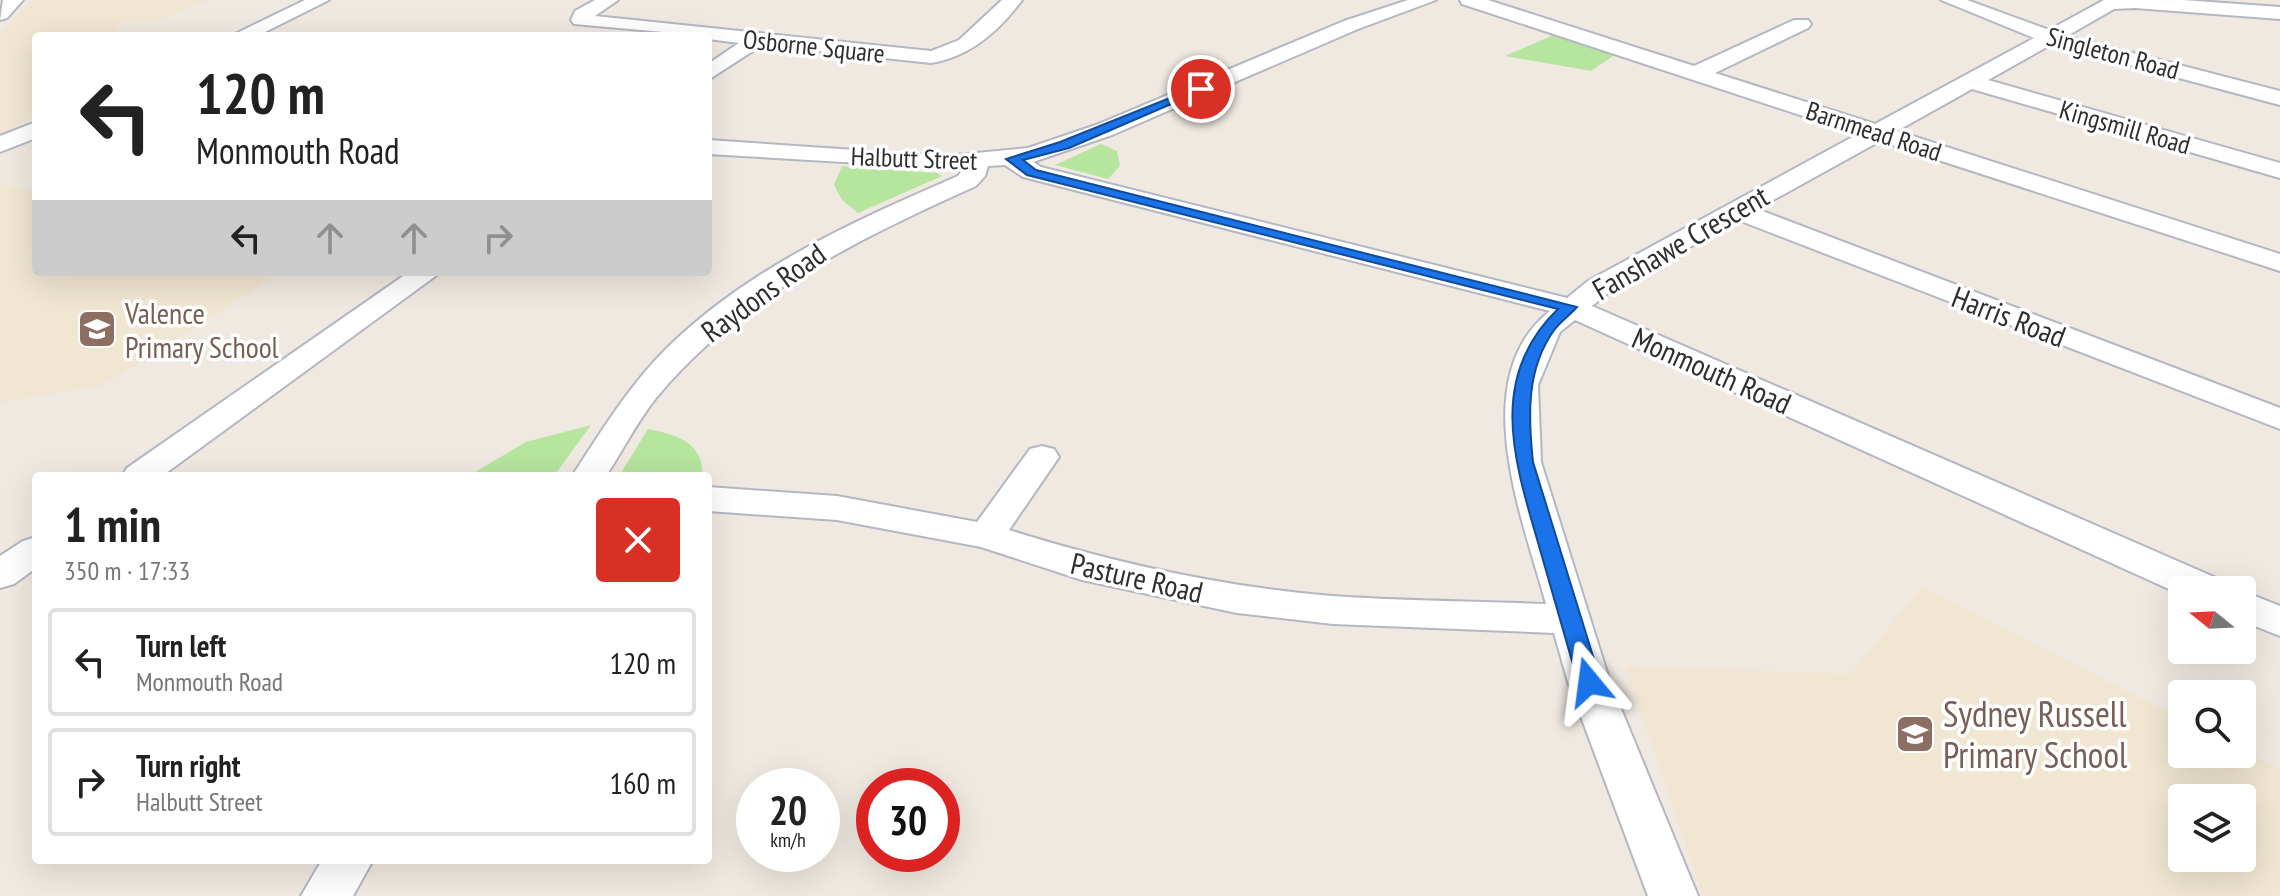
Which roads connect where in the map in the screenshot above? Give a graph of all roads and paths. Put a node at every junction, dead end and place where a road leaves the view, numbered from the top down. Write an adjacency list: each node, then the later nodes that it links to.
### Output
1 (14, 0): 8 (street)
2 (320, 0): 11 (street)
3 (609, 0): 12 (street, Osborne Square)
4 (1013, 0): 15 (street, Osborne Square)
5 (1427, 0): 24 (street, Halbutt Street)
6 (1469, 0): 17 (street, Barnmead Road)
7 (1950, 0): 14 (street, Singleton Road)
8 (0, 14)
9 (2278, 14): 14 (street, Fanshawe Crescent)
10 (1801, 24): 17 (street)
11 (250, 32)
12 (686, 32)
13 (712, 35): 15 (street, Osborne Square)
14 (2051, 37): 18 (street, Fanshawe Crescent); 19 (street, Singleton Road)
15 (756, 40): 16 (street)
16 (712, 71)
17 (1697, 73): 21 (street, Barnmead Road)
18 (1971, 82): 21 (street, Fanshawe Crescent); 26 (street, Kingsmill Road)
19 (2280, 98)
20 (32, 131): 22 (street)
21 (1878, 132): 27 (street, Fanshawe Crescent); 28 (street, Barnmead Road)
22 (0, 145)
23 (712, 147): 25 (street, Halbutt Street)
24 (1013, 159): 25 (street, Halbutt Street); 30 (street, Monmouth Road)
25 (977, 162): 34 (street, Raydons Road)
26 (2280, 171)
27 (1738, 211): 30 (street, Fanshawe Crescent); 31 (street, Harris Road)
28 (2280, 263)
29 (422, 276): 33 (street)
30 (1569, 307): 39 (street, Monmouth Road); 41 (street, Fanshawe Crescent)
31 (2280, 419)
32 (1042, 457): 36 (street)
33 (152, 472)
34 (592, 472)
35 (712, 499): 36 (street, Pasture Road)
36 (986, 536): 41 (street, Pasture Road)
37 (32, 553): 38 (street)
38 (0, 575)
39 (2175, 576)
40 (2256, 611): 42 (street)
41 (1571, 619): 45 (street, Fanshawe Crescent)
42 (2280, 622)
43 (346, 864): 44 (street)
44 (326, 896)
45 (1673, 896)

